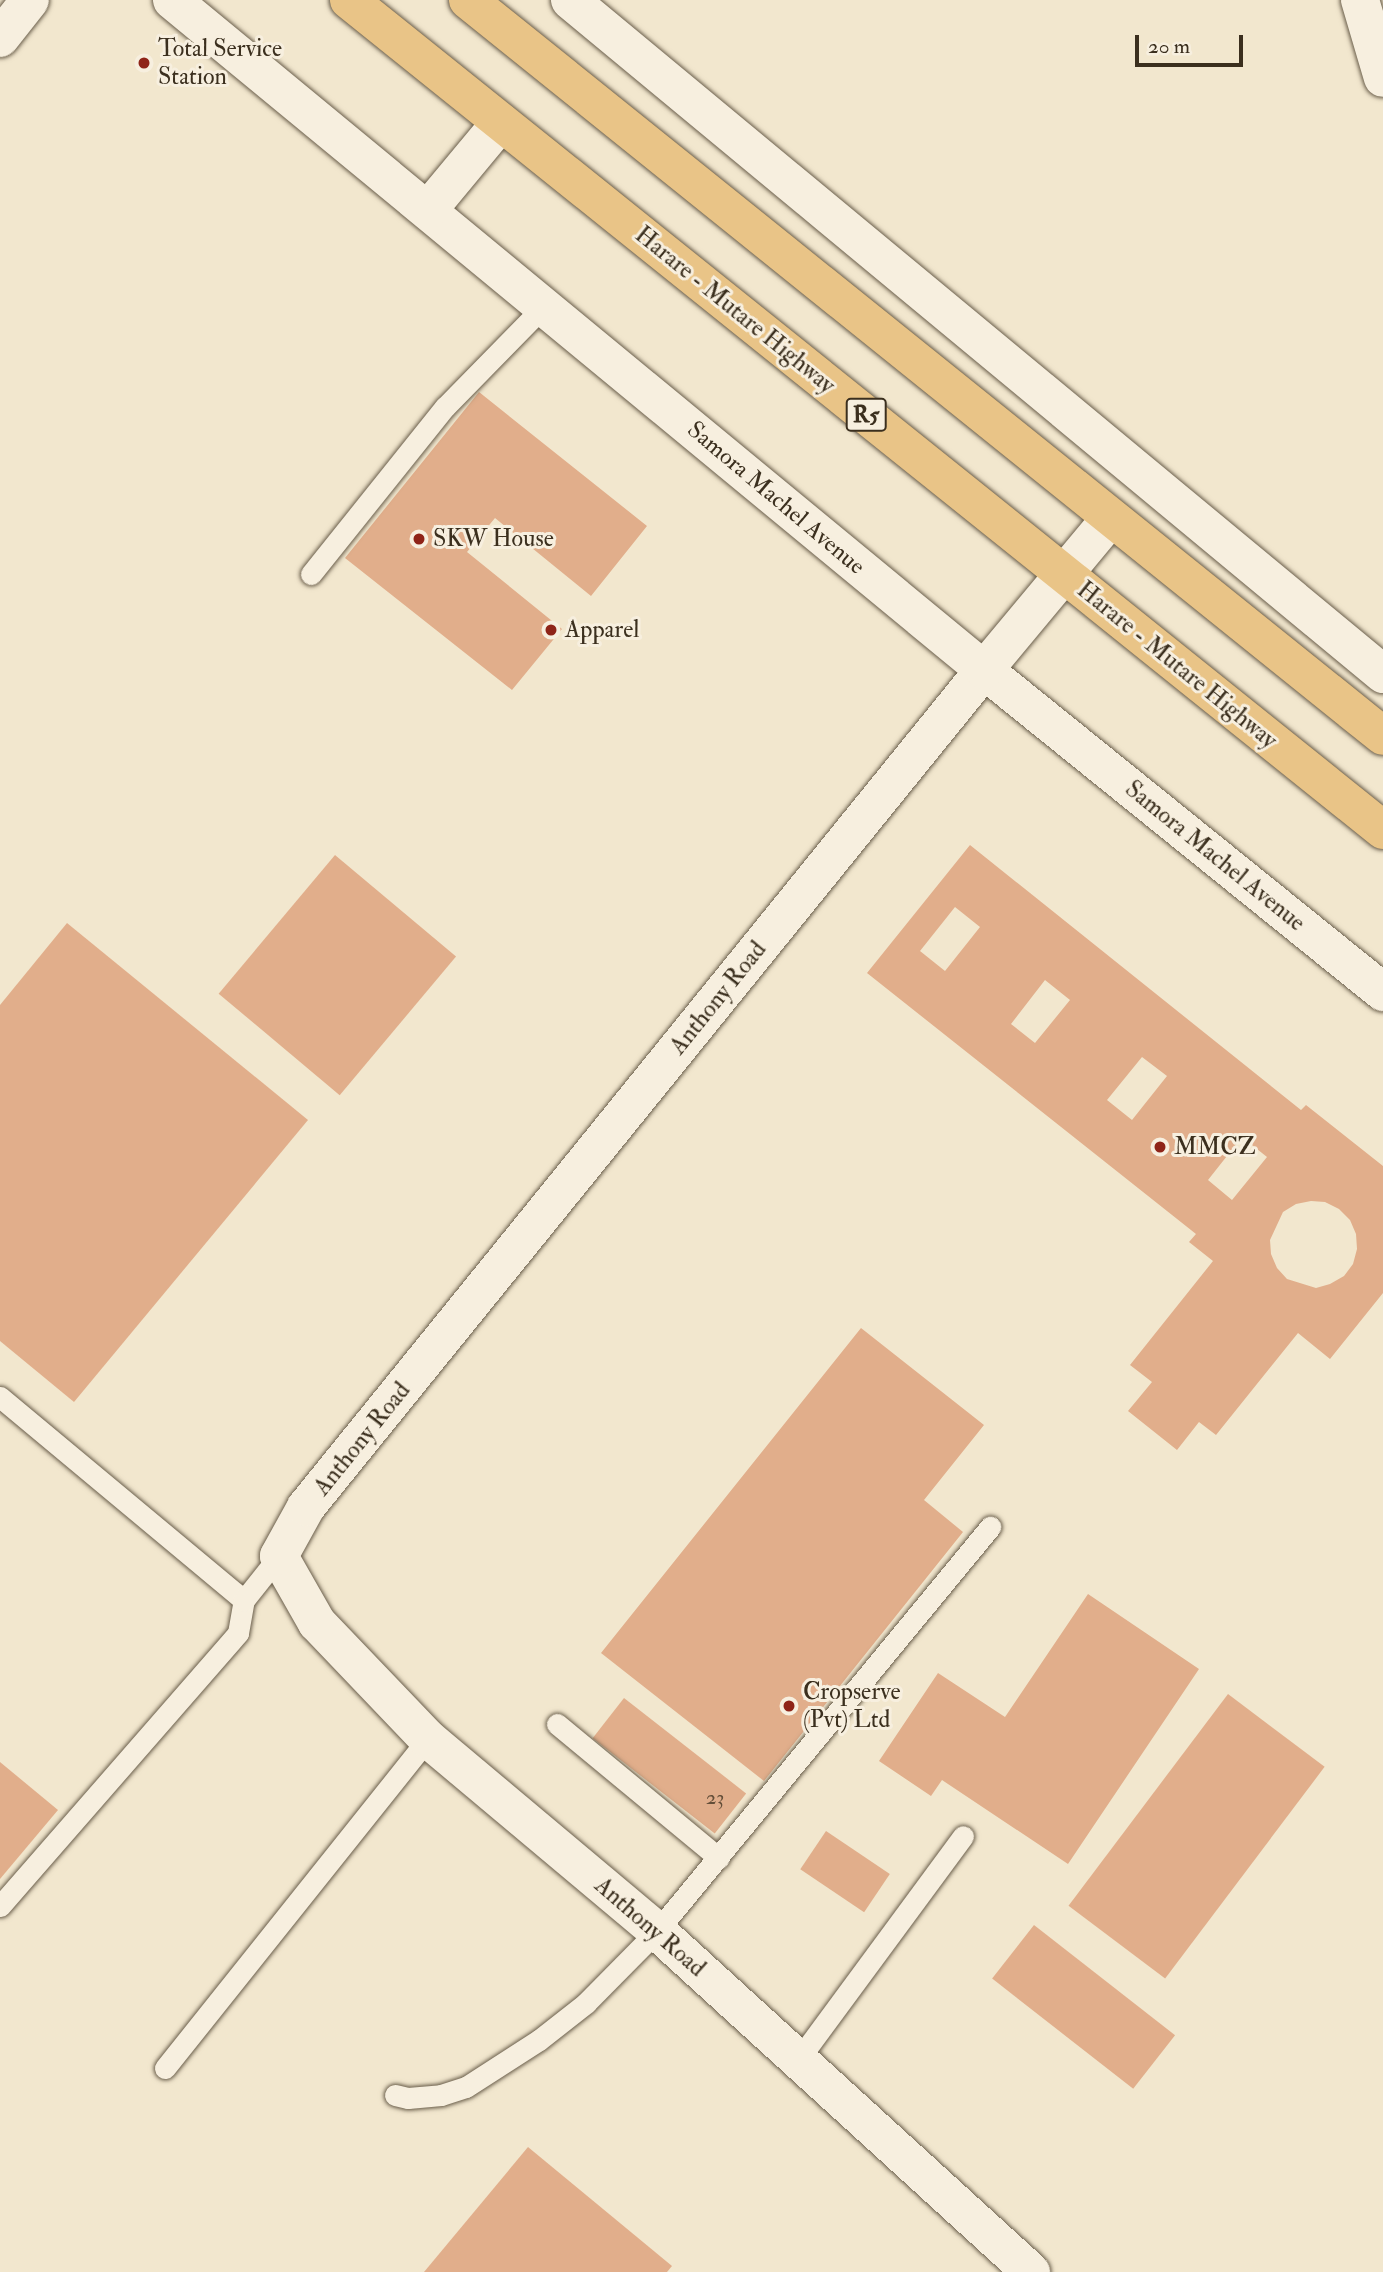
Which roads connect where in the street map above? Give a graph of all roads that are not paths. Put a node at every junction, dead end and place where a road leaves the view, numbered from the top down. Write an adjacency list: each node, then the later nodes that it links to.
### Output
1 (30, 0): 7 (street)
2 (172, 0): 10 (street, Samora Machel Avenue)
3 (349, 0): 9 (highway, Harare - Mutare Highway / R5)
4 (468, 0): 12 (highway)
5 (570, 0): 16 (street)
6 (1360, 0): 8 (street)
7 (0, 38)
8 (1383, 78)
9 (501, 122): 10 (street); 14 (highway, Harare - Mutare Highway / R5)
10 (428, 210): 11 (street, Samora Machel Avenue)
11 (544, 306): 13 (lane); 15 (street, Samora Machel Avenue)
12 (1110, 519): 14 (street, Anthony Road); 17 (highway)
13 (311, 574)
14 (1064, 575): 15 (street, Anthony Road); 18 (highway, Harare - Mutare Highway / R5)
15 (984, 670): 19 (street, Samora Machel Avenue); 22 (street, Anthony Road)
16 (1383, 674)
17 (1383, 736)
18 (1383, 830)
19 (1383, 992)
20 (0, 1397): 23 (lane)
21 (990, 1527): 27 (lane)
22 (279, 1556): 23 (lane); 25 (street, Anthony Road)
23 (244, 1600): 28 (lane)
24 (557, 1724): 27 (lane)
25 (428, 1739): 29 (street, Anthony Road); 31 (lane)
26 (963, 1836): 30 (lane)
27 (719, 1858): 29 (lane)
28 (0, 1906)
29 (657, 1931): 30 (street, Anthony Road); 32 (lane)
30 (798, 2060): 33 (street, Anthony Road)
31 (165, 2068)
32 (395, 2095)
33 (1017, 2267)

